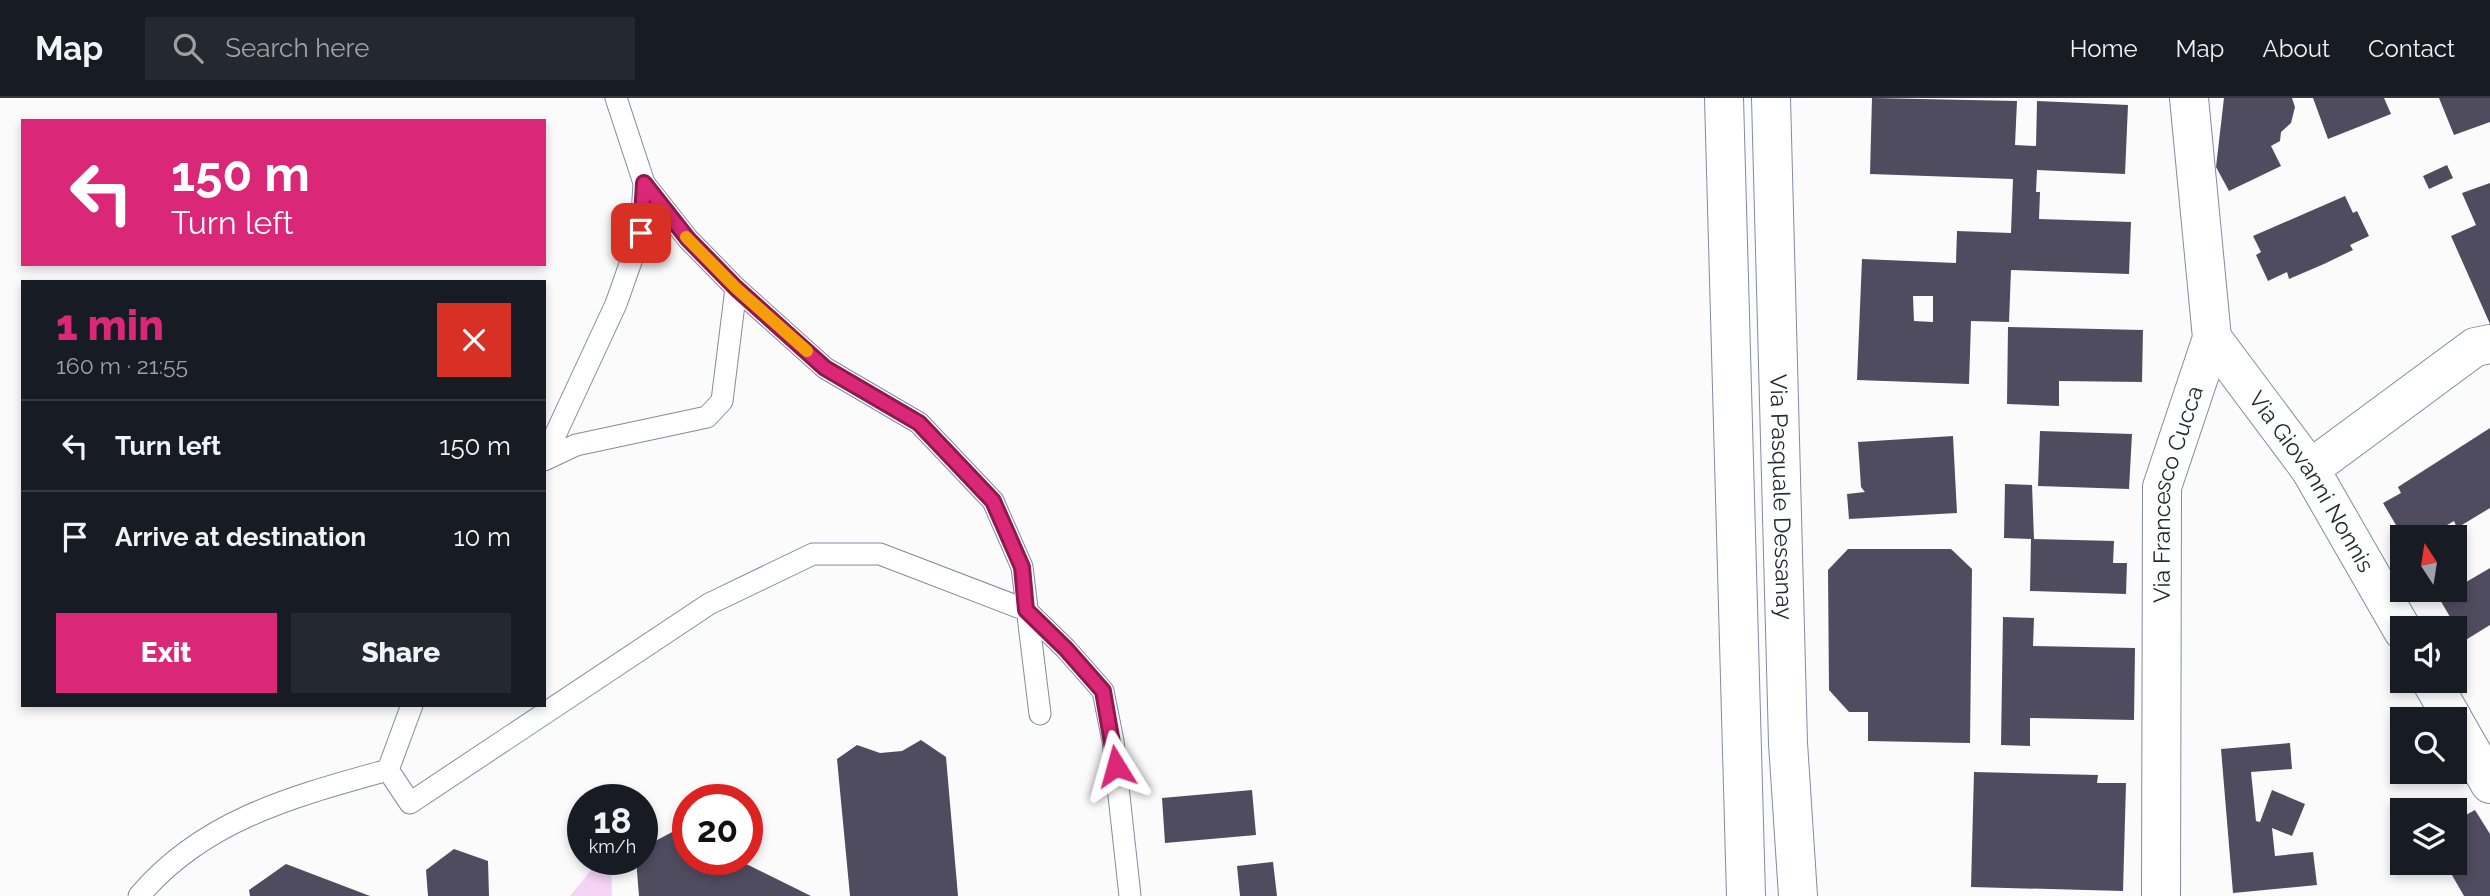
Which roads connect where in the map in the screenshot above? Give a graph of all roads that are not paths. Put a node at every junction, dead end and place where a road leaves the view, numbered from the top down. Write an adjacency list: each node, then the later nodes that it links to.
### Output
1 (616, 98): 5 (lane)
2 (1724, 98): 21 (main road, Via Pasquale Dessanay)
3 (1771, 98): 22 (main road, Via Pasquale Dessanay)
4 (2189, 98): 7 (main road, Via Francesco Cucca)
5 (644, 183): 6 (lane); 9 (lane)
6 (736, 288): 10 (lane); 12 (lane)
7 (2211, 338): 11 (main road, Via Giovanni Nonnis); 23 (main road, Via Francesco Cucca)
8 (2490, 344): 11 (main road)
9 (546, 455)
10 (546, 458)
11 (2310, 469): 13 (main road, Via Giovanni Nonnis)
12 (1026, 610): 15 (lane); 17 (lane); 20 (lane)
13 (2394, 616)
14 (411, 707): 17 (lane)
15 (1040, 714)
16 (2467, 744): 18 (main road)
17 (388, 770): 19 (lane)
18 (2490, 784)
19 (139, 896)
20 (1130, 896)
21 (1746, 896)
22 (1798, 896)
23 (2161, 896)

